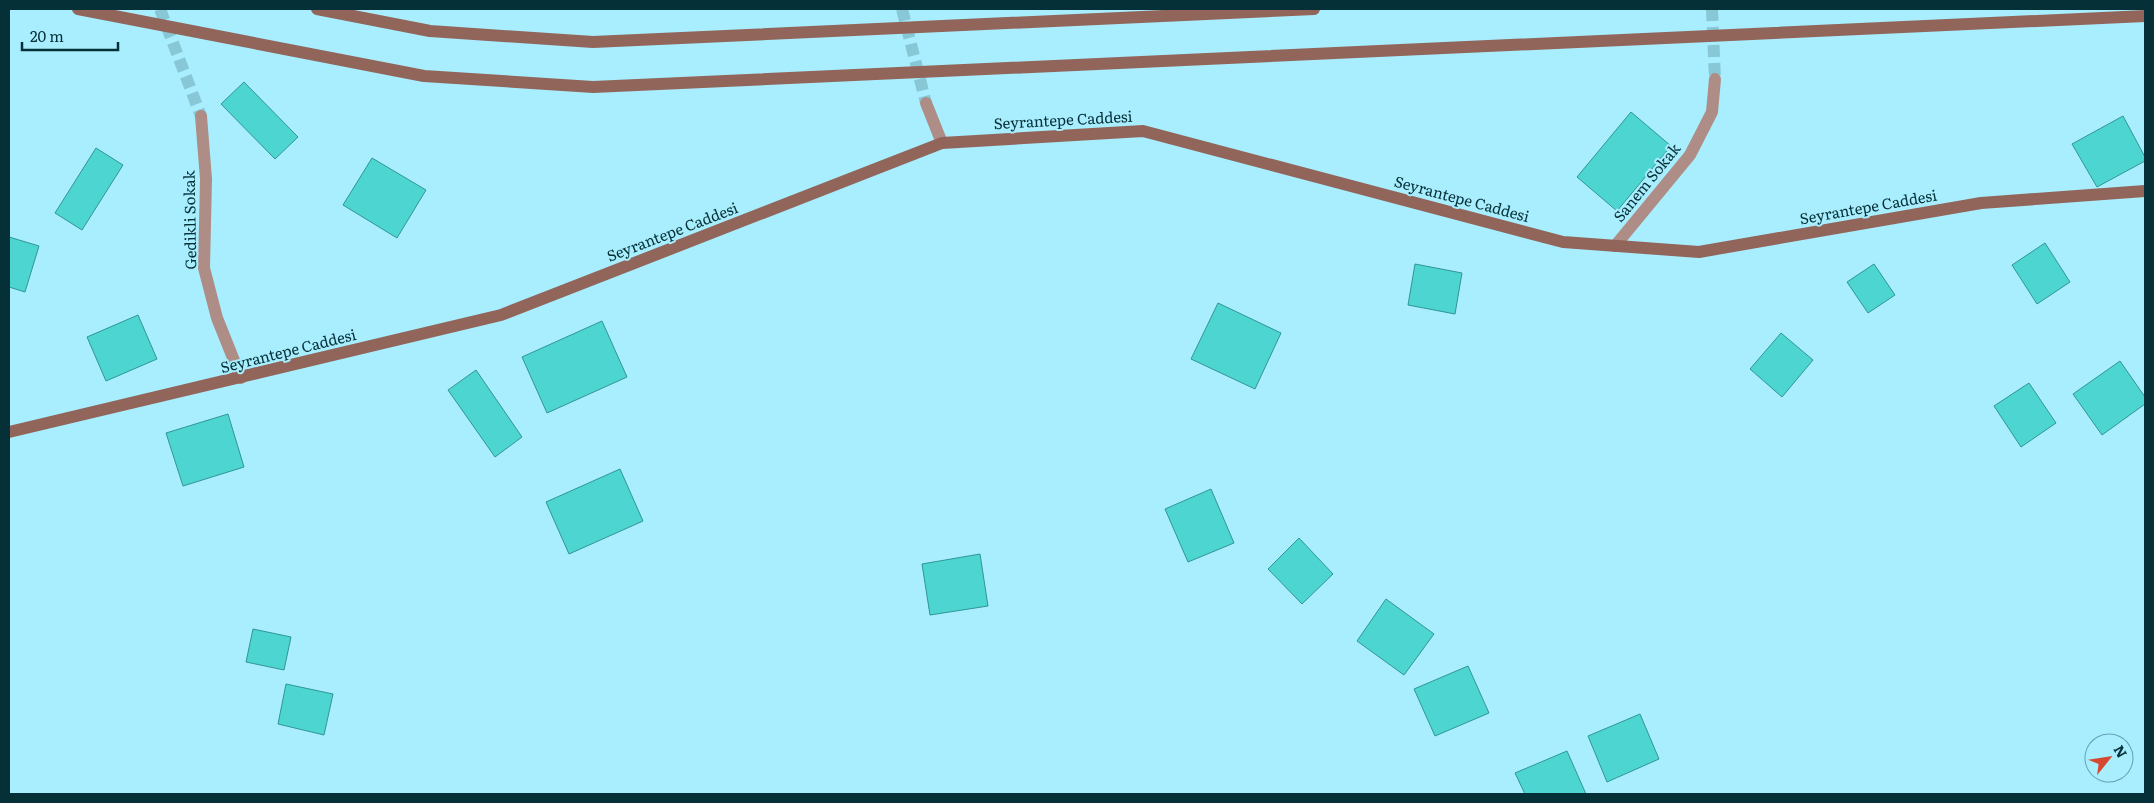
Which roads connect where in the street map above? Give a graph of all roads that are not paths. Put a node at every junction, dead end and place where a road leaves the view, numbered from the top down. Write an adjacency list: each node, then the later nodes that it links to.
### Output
1 (78, 9): 4 (main road)
2 (317, 9): 3 (main road)
3 (1314, 9)
4 (2145, 16)
5 (1715, 79): 10 (street, Sanem Sokak)
6 (926, 103): 8 (street)
7 (201, 116): 11 (street, Gedikli Sokak)
8 (942, 143): 10 (main road, Seyrantepe Caddesi); 11 (main road, Seyrantepe Caddesi)
9 (2145, 191): 10 (main road, Seyrantepe Caddesi)
10 (1615, 246)
11 (241, 378): 12 (main road, Seyrantepe Caddesi)
12 (9, 432)

